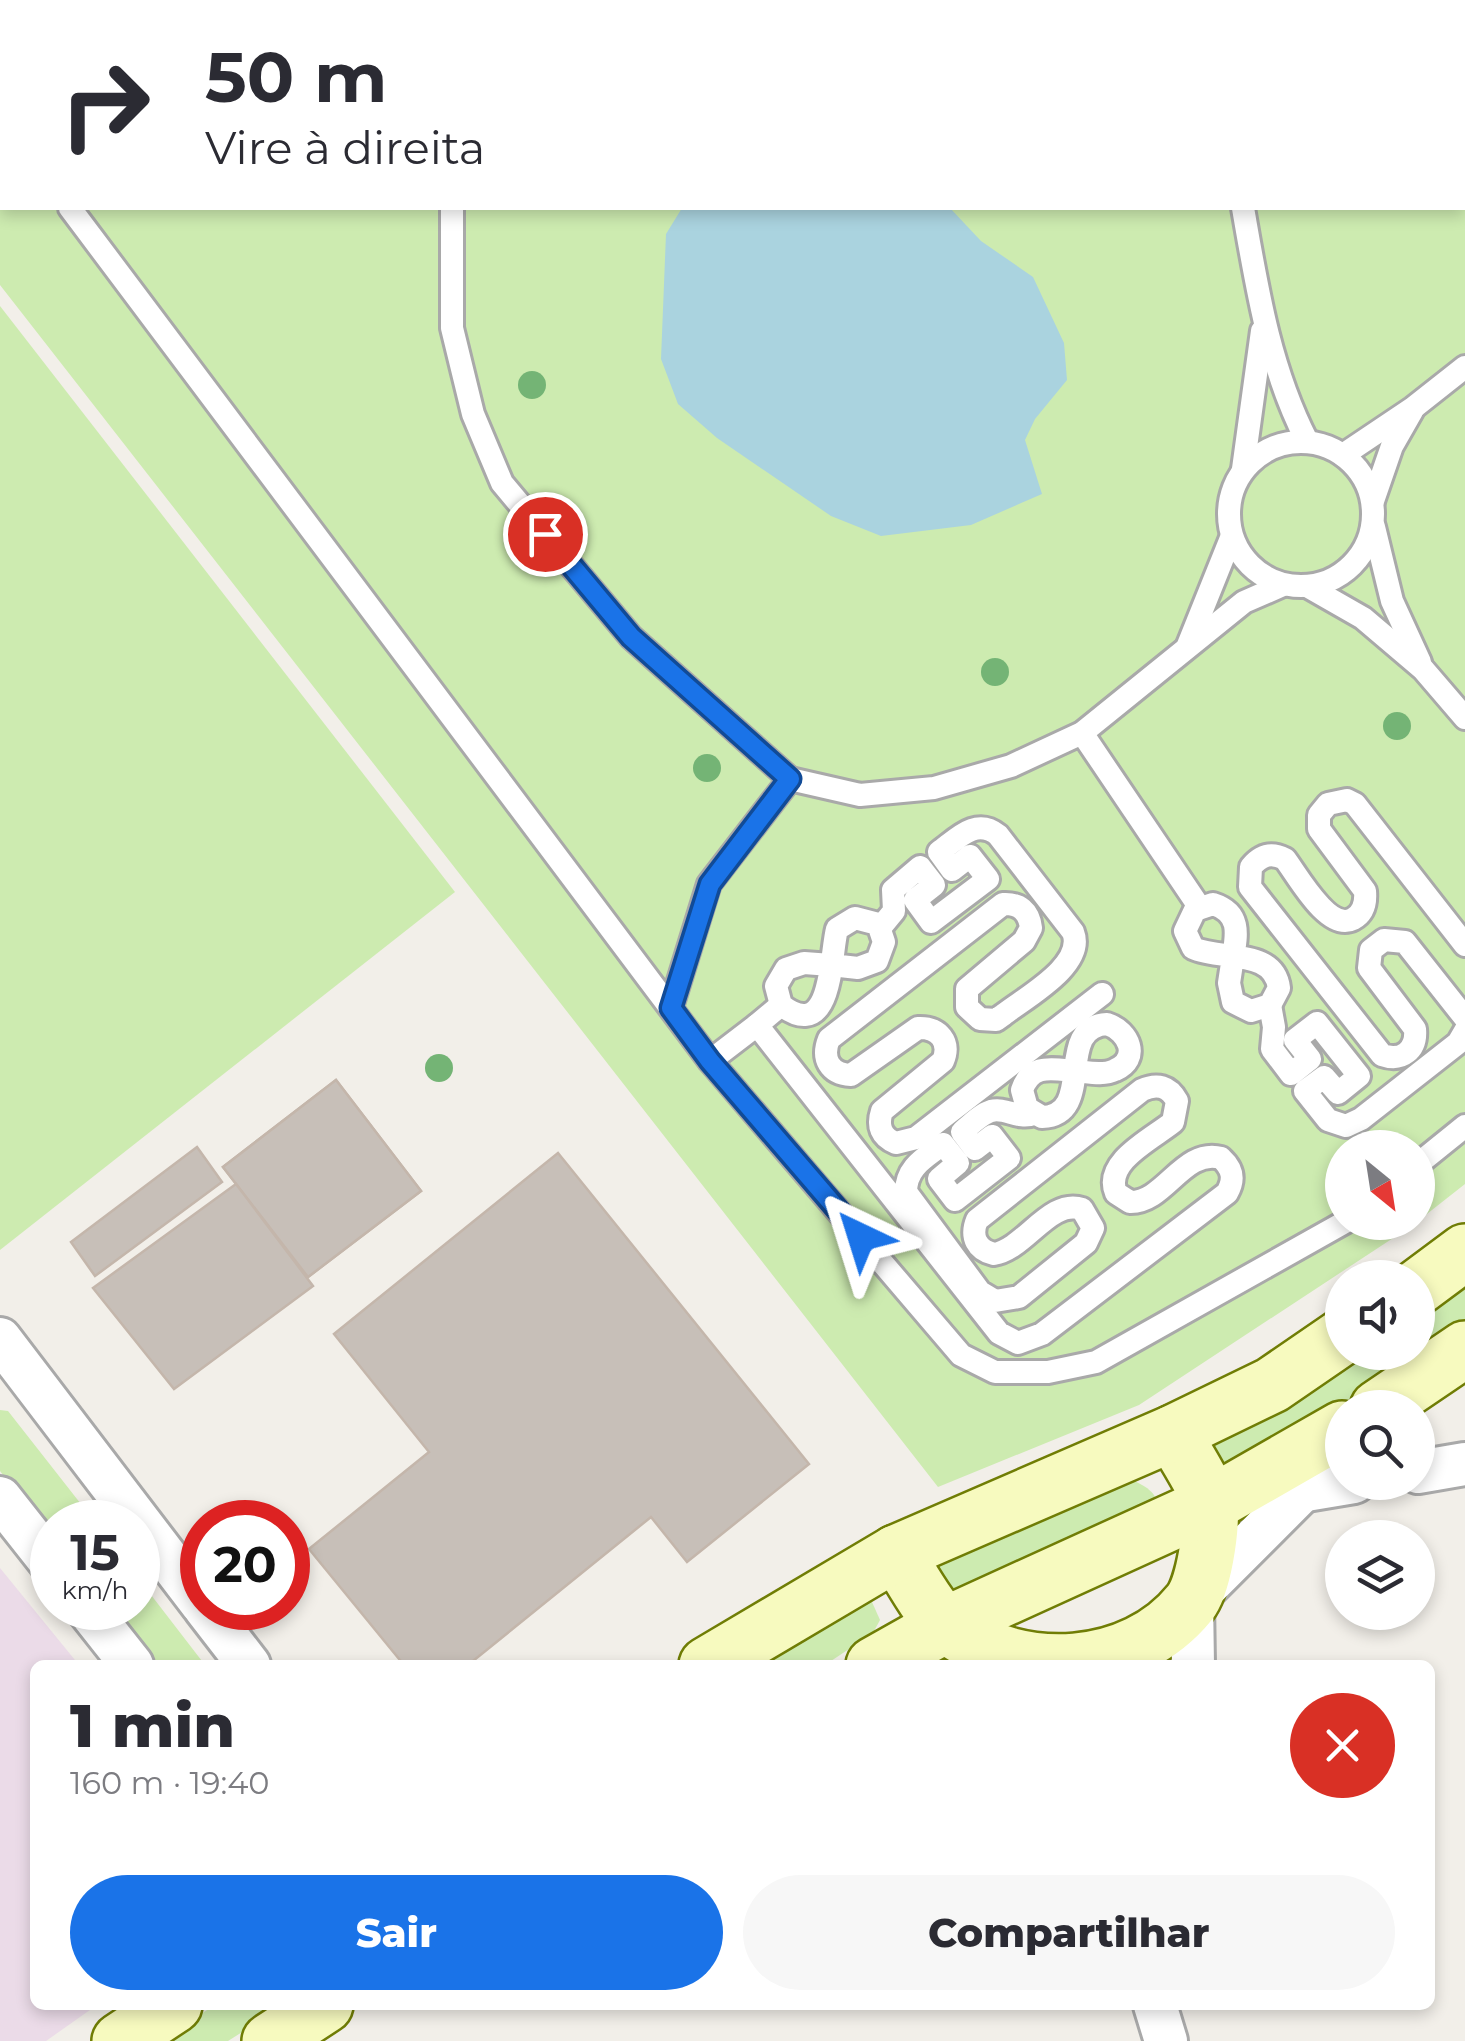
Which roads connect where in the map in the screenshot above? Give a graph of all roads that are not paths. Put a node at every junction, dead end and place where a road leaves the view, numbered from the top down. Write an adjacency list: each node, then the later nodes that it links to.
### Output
1 (72, 210): 27 (lane)
2 (452, 210): 18 (lane)
3 (1243, 210): 4 (lane)
4 (1263, 322): 7 (lane); 9 (lane)
5 (1465, 367): 6 (lane)
6 (1413, 408): 8 (lane); 10 (lane)
7 (1307, 441): 8 (lane); 9 (lane)
8 (1343, 455): 10 (lane)
9 (1243, 469): 11 (lane)
10 (1373, 513): 13 (lane); 15 (lane)
11 (1232, 538): 12 (lane); 14 (lane)
12 (1283, 585): 13 (lane); 14 (lane)
13 (1307, 586): 15 (lane)
14 (1187, 648): 17 (lane)
15 (1423, 670): 16 (lane)
16 (1465, 718)
17 (1082, 733): 18 (lane); 19 (lane)
18 (790, 779): 27 (lane)
19 (1200, 908): 22 (lane); 22 (lane)
20 (880, 928): 23 (lane); 23 (lane); 24 (lane)
21 (1465, 945): 28 (lane)
22 (1233, 957): 25 (lane); 25 (lane)
23 (831, 966): 26 (lane); 26 (lane)
24 (1102, 994)
25 (1270, 1005): 30 (lane)
26 (782, 1006): 29 (lane)
27 (671, 1008): 31 (lane)
28 (1465, 1018)
29 (757, 1025): 31 (lane); 32 (lane)
30 (1465, 1031)
31 (710, 1061): 35 (lane)
32 (1034, 1114): 32 (lane)
33 (1465, 1126): 34 (lane)
34 (1435, 1150)
35 (1325, 1233)
36 (1465, 1252): 37 (main road)
37 (1435, 1274)
38 (1325, 1349): 42 (main road)
39 (1465, 1349): 41 (main road)
40 (3, 1350): 52 (street)
41 (1405, 1390)
42 (1172, 1433): 49 (main road); 51 (main road)
43 (1325, 1439): 49 (main road)
44 (1465, 1464): 45 (street)
45 (1435, 1469)
46 (1325, 1487): 47 (street)
47 (1302, 1491): 49 (street); 53 (street)
48 (0, 1498): 50 (street)
49 (1211, 1504): 53 (main road); 54 (main road)
50 (30, 1536)
51 (896, 1553): 54 (main road); 59 (main road)
52 (180, 1575)
53 (1192, 1600): 62 (main road); 63 (street)
54 (945, 1625): 60 (main road); 61 (main road)
55 (104, 1630): 57 (street)
56 (222, 1630): 58 (street)
57 (128, 1660)
58 (245, 1660)
59 (716, 1660)
60 (887, 1660)
61 (1030, 1660)
62 (1095, 1660)
63 (1193, 1660)
64 (166, 2010): 67 (main road)
65 (317, 2010): 68 (main road)
66 (1157, 2010): 69 (street)
67 (120, 2041)
68 (270, 2041)
69 (1166, 2041)

